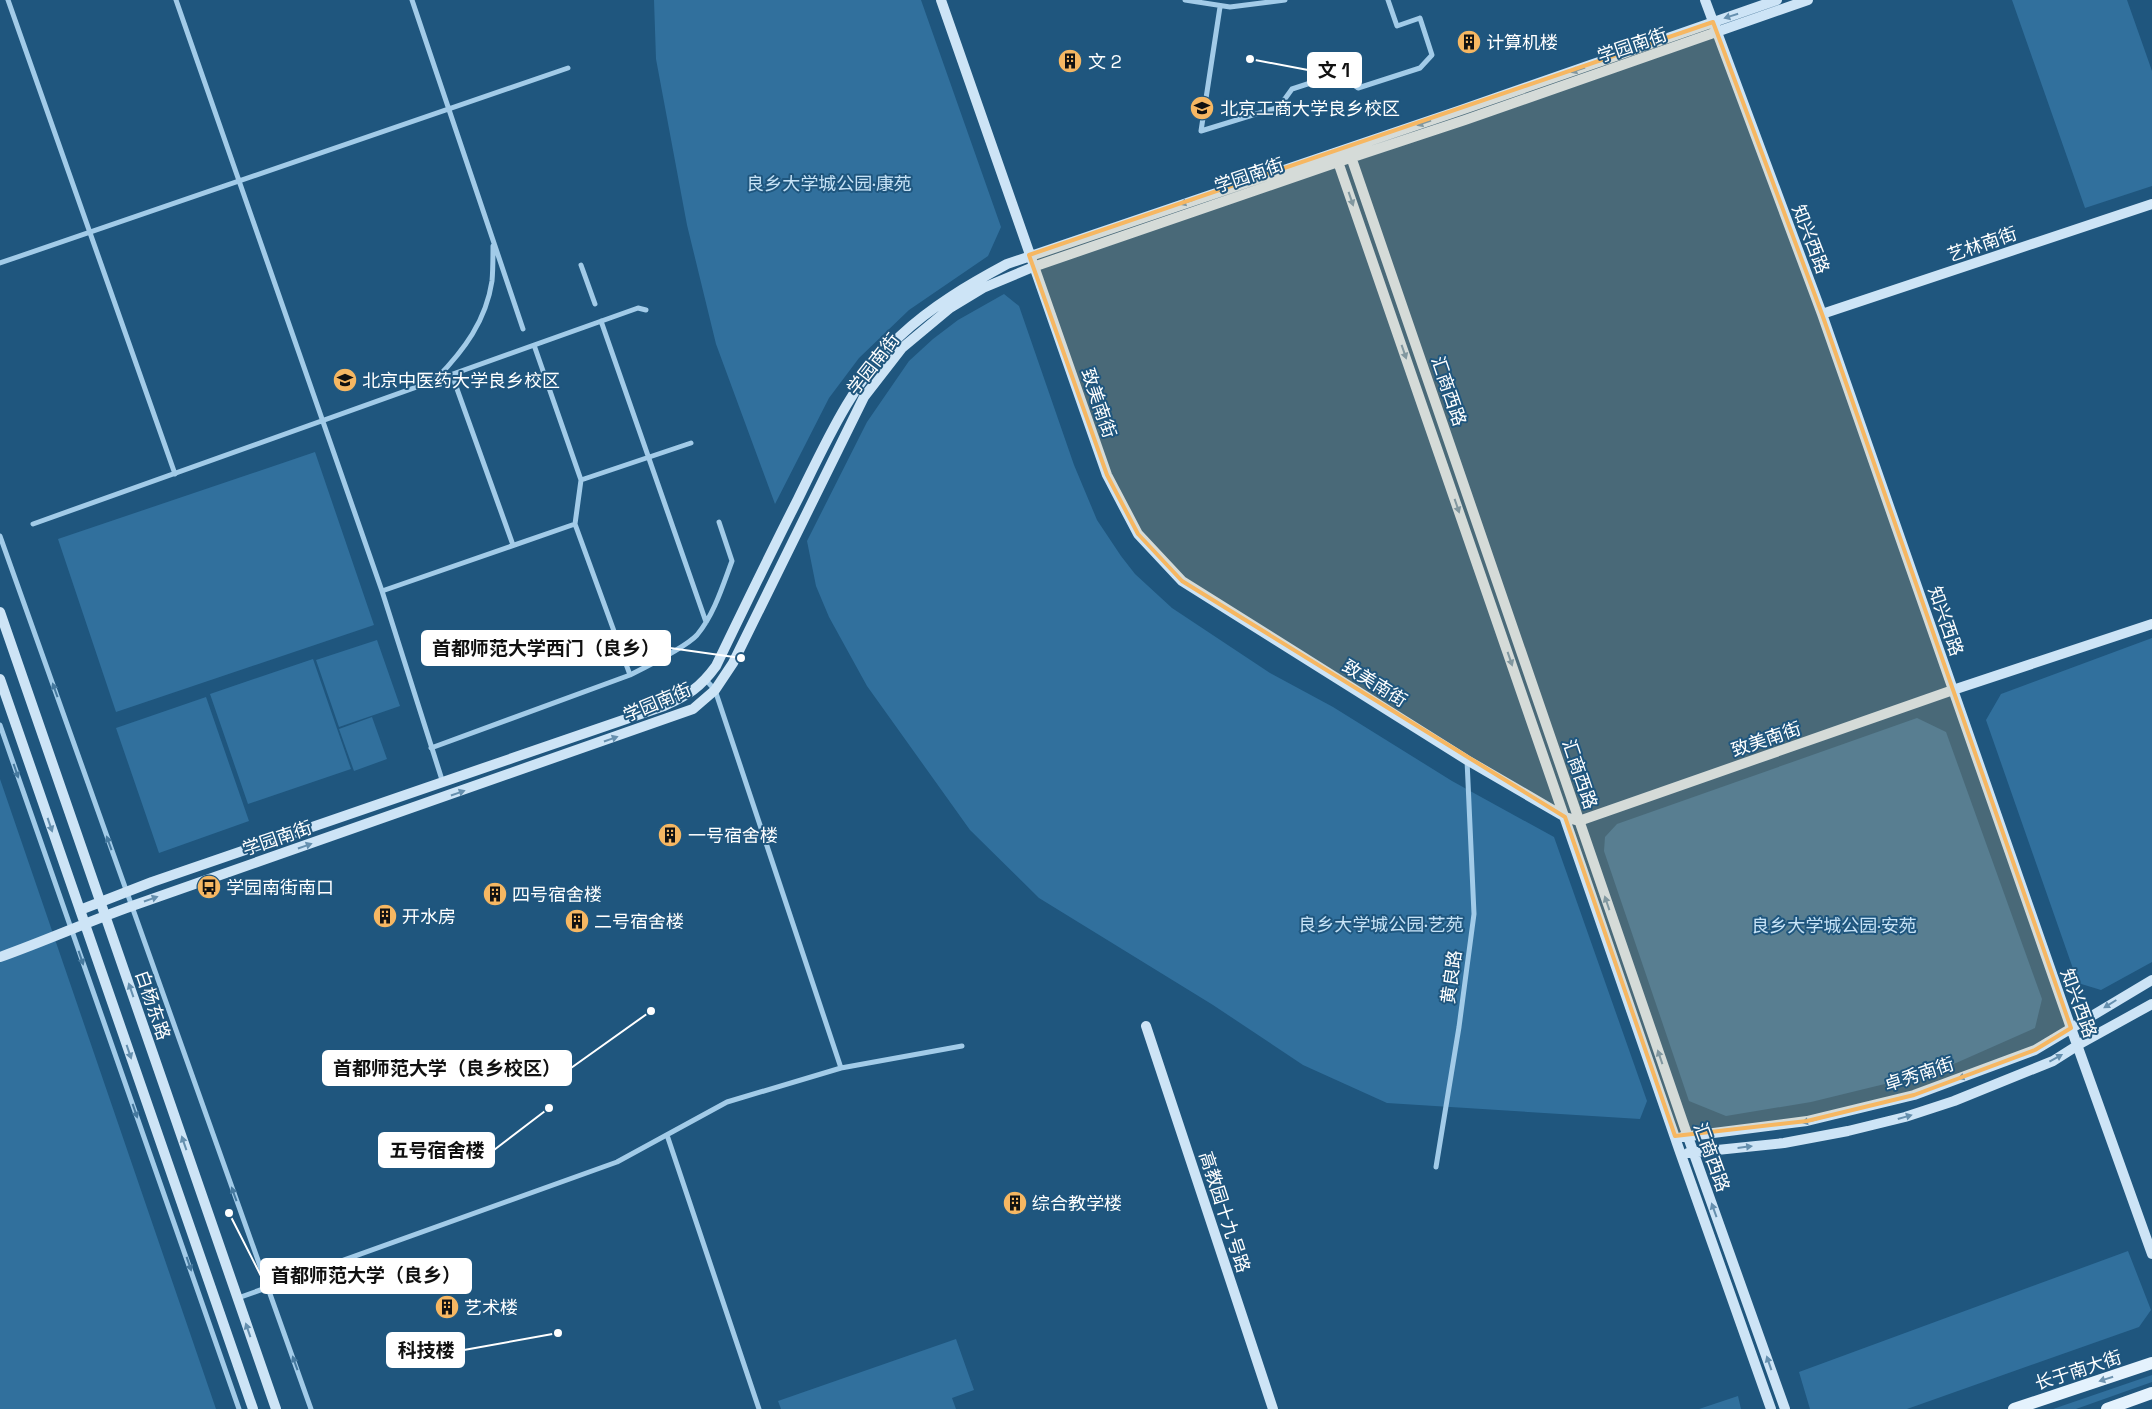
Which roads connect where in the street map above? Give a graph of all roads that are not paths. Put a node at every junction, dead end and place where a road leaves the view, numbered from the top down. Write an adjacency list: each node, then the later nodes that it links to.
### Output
1 (8, 0): 18 (street)
2 (176, 0): 41 (street)
3 (412, 0): 14 (street)
4 (941, 0): 20 (street, 致美南街)
5 (1185, 0): 11 (street)
6 (1285, 0): 11 (street)
7 (1388, 0): 11 (street)
8 (1704, 0): 12 (street, 知兴西路)
9 (1777, 0): 12 (street, 学园南街, one-way to 12)
10 (1808, 0): 12 (street, 学园南街)
11 (1220, 7)
12 (1714, 27): 15 (street, 学园南街); 26 (street, 知兴西路)
13 (568, 68): 14 (street)
14 (449, 110): 18 (street); 19 (street)
15 (1350, 153): 16 (street, 学园南街); 55 (street, 汇商西路)
16 (1336, 157): 20 (street, 学园南街, one-way to 20); 23 (street, 学园南街); 54 (street, 汇商西路, one-way to 54)
17 (2152, 204): 26 (street, 艺林南街)
18 (90, 232): 21 (street); 34 (street)
19 (494, 241): 28 (street); 31 (street)
20 (1029, 255): 23 (street, 致美南街); 47 (street, 学园南街)
21 (0, 263)
22 (581, 265): 24 (street)
23 (1033, 267): 48 (street, 学园南街); 52 (street, 致美南街)
24 (595, 304)
25 (646, 310): 27 (street)
26 (1822, 314): 49 (street, 知兴西路)
27 (600, 321): 29 (street); 33 (street)
28 (523, 329)
29 (534, 345): 30 (street); 35 (street)
30 (452, 375): 31 (street); 40 (street)
31 (435, 380): 34 (street)
32 (691, 443): 33 (street)
33 (648, 458): 35 (street); 43 (street)
34 (175, 474): 37 (street)
35 (582, 480): 38 (street)
36 (719, 522): 43 (street)
37 (33, 524)
38 (575, 524): 40 (street); 45 (street)
39 (0, 536): 56 (street, one-way to 39)
40 (513, 545): 41 (street)
41 (382, 591): 51 (street)
42 (0, 612): 57 (street, 白杨东路)
43 (706, 622): 45 (street)
44 (2152, 624): 49 (street, 致美南街)
45 (630, 674): 51 (street)
46 (0, 680): 59 (street, one-way to 59)
47 (706, 680): 48 (street); 53 (street, 学园南街)
48 (715, 690): 58 (street, 学园南街, one-way to 48); 70 (street)
49 (1953, 690): 55 (street, 致美南街); 67 (street, 知兴西路)
50 (0, 725): 62 (street, one-way to 62)
51 (431, 748): 53 (street)
52 (1467, 760): 54 (street, 致美南街); 76 (street, 黄良路)
53 (443, 783): 56 (street, 学园南街)
54 (1565, 817): 55 (street, 致美南街); 72 (street, 汇商西路)
55 (1579, 821): 73 (street, 汇商西路, one-way to 55)
56 (127, 892): 57 (street, 学园南街); 58 (street)
57 (100, 902): 59 (street, 学园南街); 60 (street, 白杨东路)
58 (132, 906): 60 (street, 学园南街); 78 (street, one-way to 58)
59 (80, 910): 61 (street)
60 (105, 916): 61 (street, 学园南街); 79 (street, 白杨东路, one-way to 60)
61 (84, 923): 62 (street, 学园南街); 83 (street, one-way to 83)
62 (70, 929): 63 (street, 学园南街); 82 (street, one-way to 82)
63 (0, 957)
64 (2152, 980): 67 (street, 卓秀南街, one-way to 67)
65 (2152, 1004): 69 (street, 卓秀南街)
66 (1146, 1026): 87 (street, 高教园十九号路)
67 (2070, 1028): 69 (street, 知兴西路); 73 (street, 卓秀南街, one-way to 73)
68 (962, 1046): 70 (street)
69 (2077, 1046): 75 (street, 卓秀南街, one-way to 69); 77 (street, 知兴西路)
70 (840, 1068): 71 (street)
71 (667, 1135): 78 (street); 86 (street)
72 (1675, 1136): 73 (street, 卓秀南街); 74 (street, 汇商西路)
73 (1688, 1137): 75 (street, 汇商西路)
74 (1680, 1152): 75 (street, 卓秀南街); 88 (street, 汇商西路)
75 (1694, 1153): 89 (street, 汇商西路, one-way to 75)
76 (1436, 1168)
77 (2152, 1254)
78 (268, 1287): 79 (street); 85 (street, one-way to 78)
79 (237, 1298): 84 (street, 白杨东路, one-way to 79)
80 (2152, 1364): 90 (main road, 长于南大街, one-way to 90)
81 (2152, 1394): 91 (main road)
82 (239, 1409)
83 (253, 1409)
84 (276, 1409)
85 (311, 1409)
86 (759, 1409)
87 (1273, 1409)
88 (1771, 1409)
89 (1785, 1409)
90 (2014, 1409)
91 (2107, 1409)

